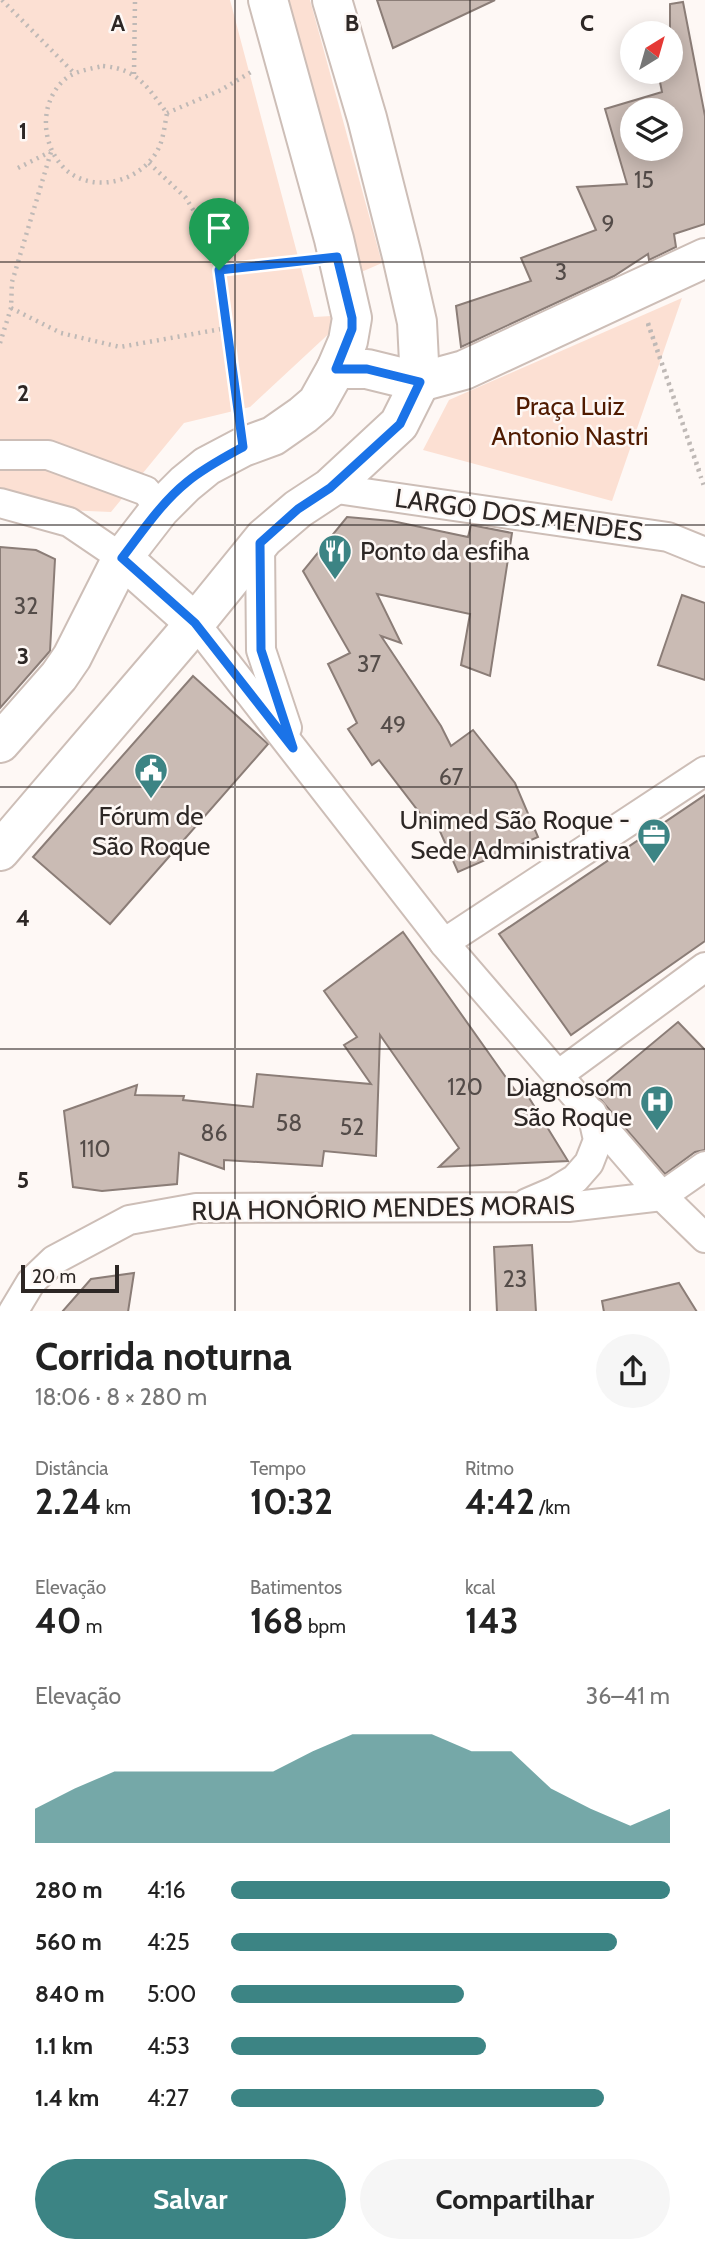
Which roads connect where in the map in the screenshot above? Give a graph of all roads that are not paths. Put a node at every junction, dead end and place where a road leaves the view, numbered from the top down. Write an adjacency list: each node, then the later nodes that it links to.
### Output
1 (268, 0): 4 (main road)
2 (332, 0): 5 (main road)
3 (705, 258): 5 (main road)
4 (336, 369): 5 (main road); 9 (main road)
5 (420, 382): 7 (main road)
6 (0, 455): 9 (street)
7 (330, 488): 10 (main road); 11 (street, LARGO DOS MENDES)
8 (0, 503): 12 (street)
9 (160, 509): 12 (main road)
10 (260, 543): 13 (main road); 15 (street)
11 (705, 552)
12 (122, 558): 13 (main road); 14 (main road)
13 (195, 623): 15 (street); 17 (main road)
14 (0, 743)
15 (293, 748): 18 (street)
16 (705, 771): 18 (street)
17 (0, 851)
18 (444, 943): 20 (street)
19 (705, 967): 20 (street)
20 (558, 1075): 21 (street)
21 (592, 1114): 23 (street); 24 (street)
22 (705, 1166): 23 (street)
23 (662, 1196): 24 (street, RUA HONÓRIO MENDES MORAIS); 25 (street)
24 (517, 1206): 26 (street, RUA HONÓRIO MENDES MORAIS)
25 (705, 1238)
26 (13, 1311)

